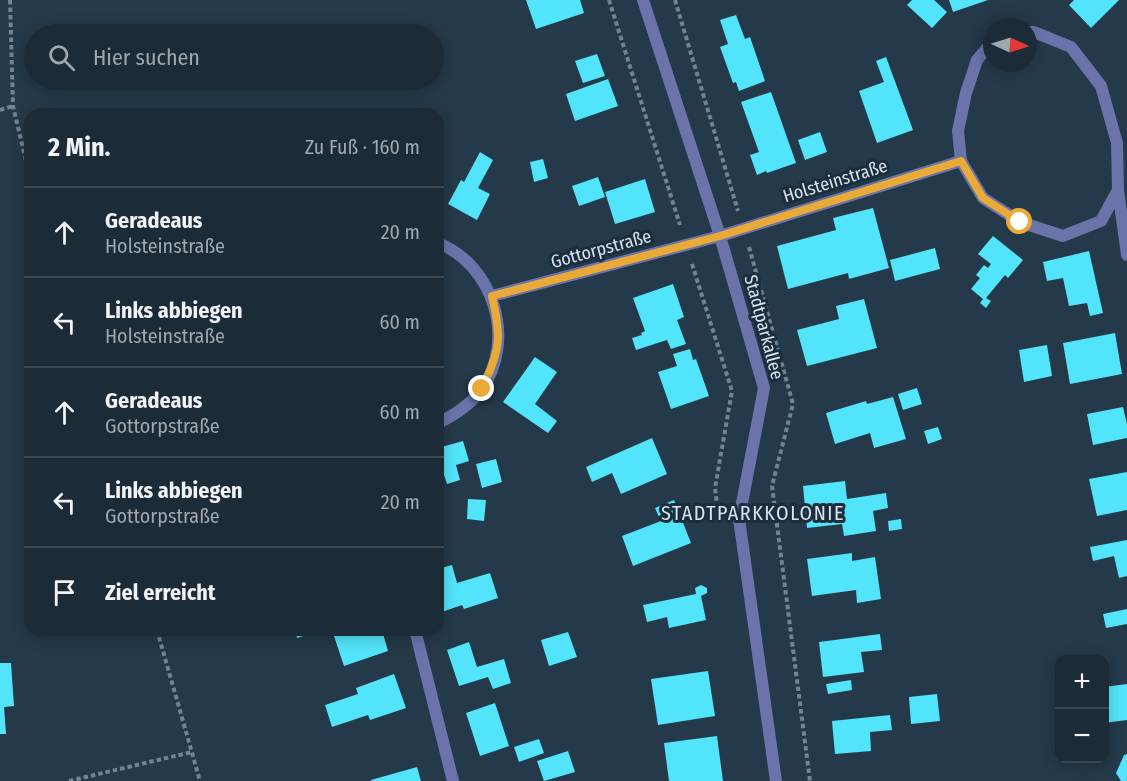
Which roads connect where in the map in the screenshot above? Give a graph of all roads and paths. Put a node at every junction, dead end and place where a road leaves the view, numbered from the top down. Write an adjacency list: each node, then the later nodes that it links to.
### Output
1 (10, 0): 6 (path)
2 (609, 0): 12 (path)
3 (643, 0): 11 (street, Stadtparkallee)
4 (1037, 33): 10 (street)
5 (983, 53): 9 (street)
6 (14, 106): 7 (path); 8 (path)
7 (0, 110)
8 (24, 151)
9 (961, 161): 10 (street); 11 (street, Holsteinstraße)
10 (1118, 190): 14 (street)
11 (720, 236): 12 (street, Gottorpstraße); 24 (street, Stadtparkallee)
12 (687, 245): 15 (street, Gottorpstraße); 17 (path)
13 (444, 246): 15 (street)
14 (1127, 255)
15 (492, 296): 16 (street)
16 (444, 420)
17 (719, 523)
18 (159, 636): 20 (path)
19 (417, 636): 23 (street)
20 (192, 752): 21 (path); 22 (path)
21 (69, 781)
22 (200, 781)
23 (453, 781)
24 (776, 781)

